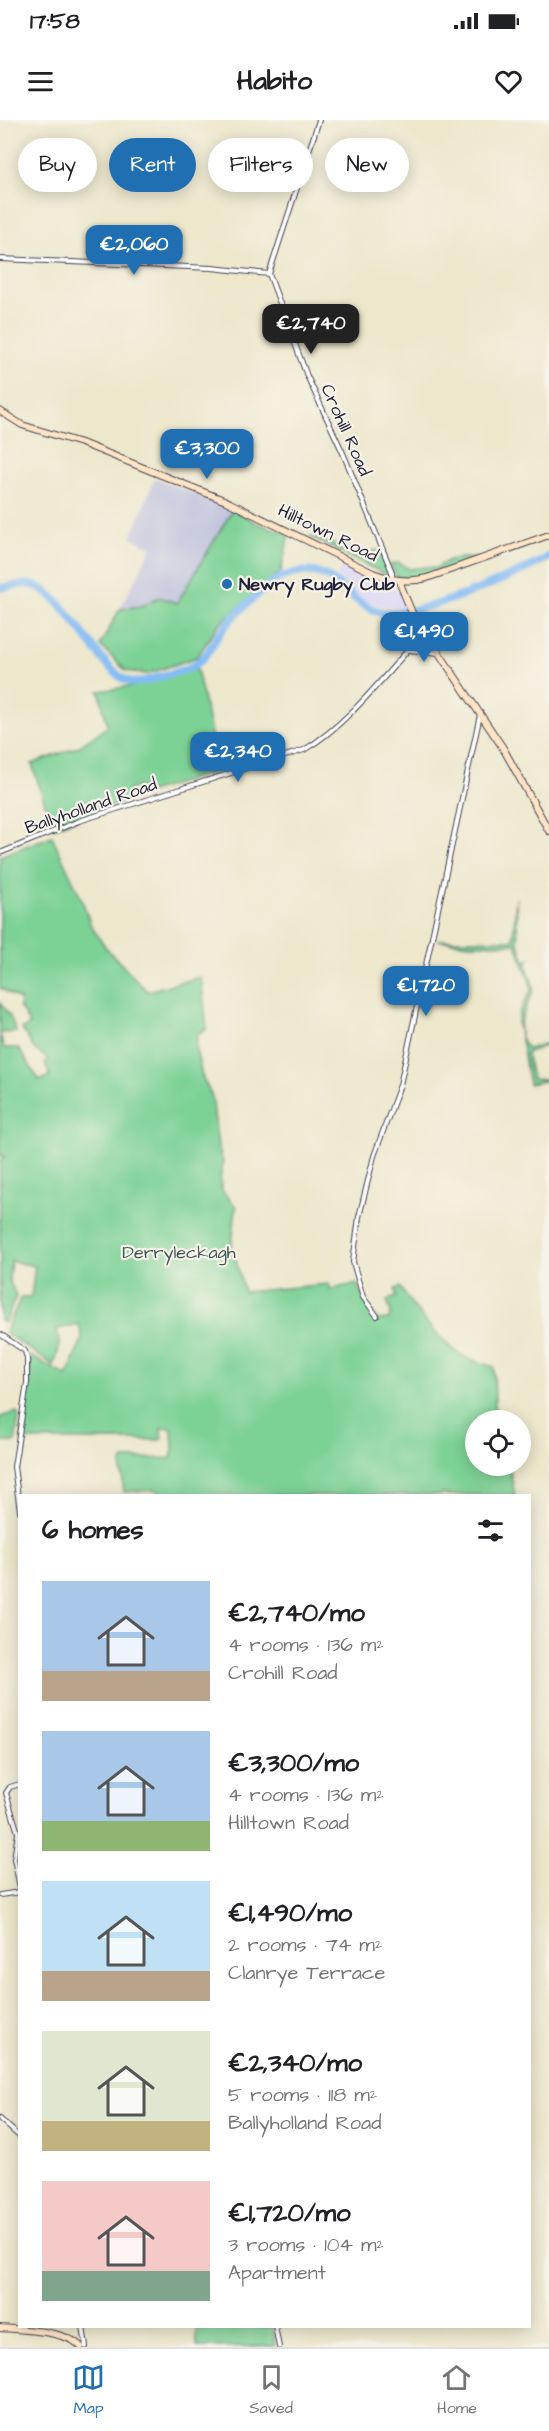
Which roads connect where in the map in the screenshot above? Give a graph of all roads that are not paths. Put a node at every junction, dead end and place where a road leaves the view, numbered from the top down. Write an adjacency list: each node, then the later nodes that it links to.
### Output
1 (319, 120): 3 (street)
2 (0, 259): 3 (street)
3 (269, 274): 6 (street, Crohill Road)
4 (0, 411): 6 (main road, Hilltown Road)
5 (549, 535): 7 (main road, Hilltown Road)
6 (392, 580): 7 (main road, Hilltown Road)
7 (401, 582): 8 (main road)
8 (424, 632): 9 (street, Ballyholland Road); 10 (main road)
9 (409, 650): 10 (street); 13 (street, Ballyholland Road)
10 (439, 653): 11 (main road)
11 (480, 714): 12 (main road); 14 (street)
12 (549, 831)
13 (0, 854)
14 (377, 1316)
15 (0, 1334): 16 (street)
16 (18, 1496)
17 (18, 1785): 18 (street)
18 (18, 1833)
19 (18, 1833): 20 (street)
20 (18, 1880)
21 (18, 1890): 22 (street)
22 (0, 1895)
23 (0, 2119): 24 (street)
24 (18, 2135)
25 (0, 2328): 28 (main road)
26 (83, 2328): 29 (street)
27 (275, 2328): 30 (street)
28 (81, 2347)
29 (86, 2347)
30 (279, 2347)

